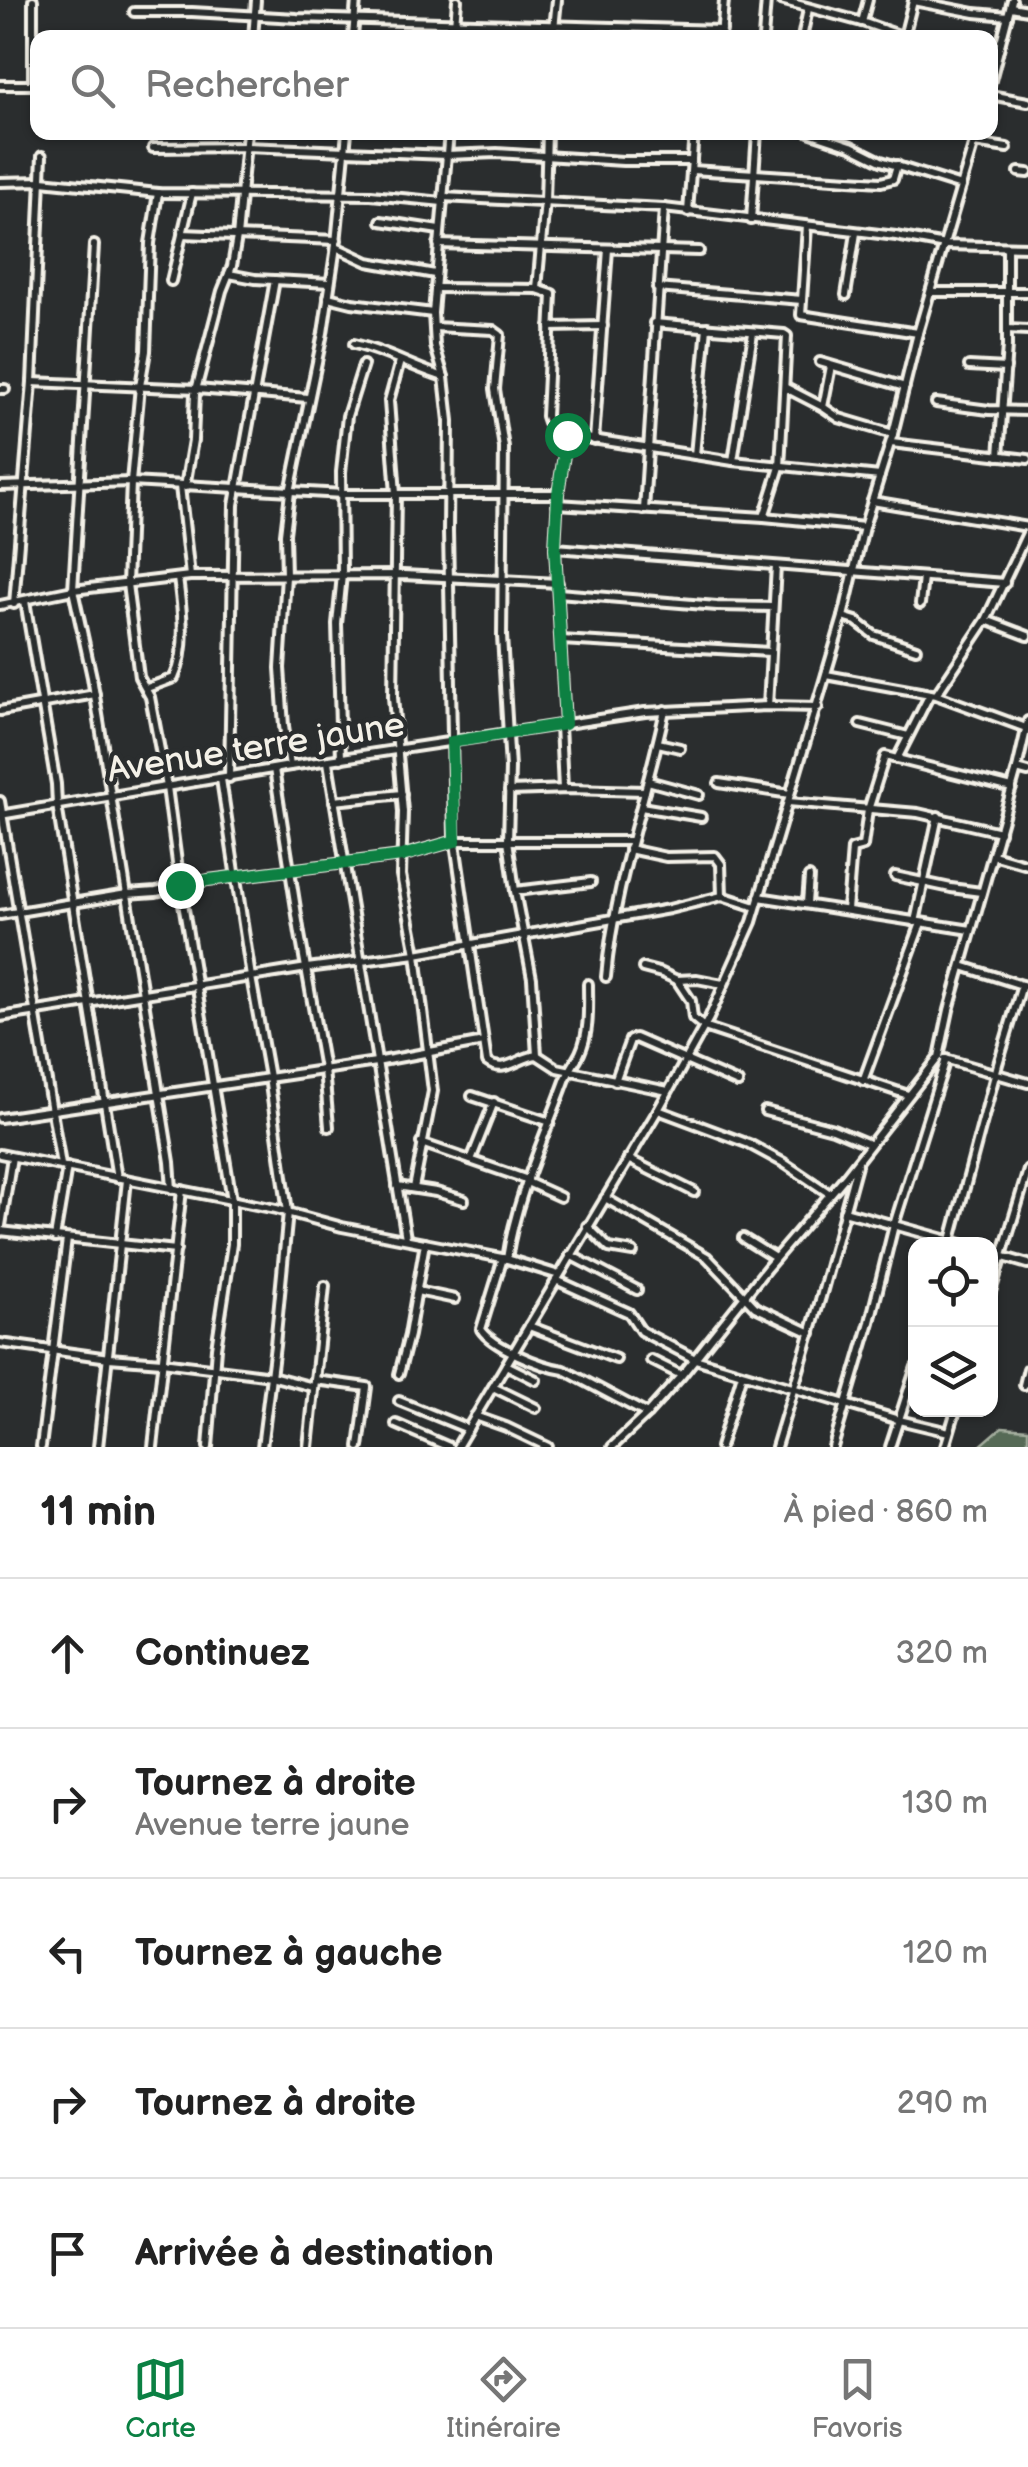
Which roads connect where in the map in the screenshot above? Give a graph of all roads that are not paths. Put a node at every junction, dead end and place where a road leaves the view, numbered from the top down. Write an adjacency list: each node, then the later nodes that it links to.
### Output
1 (33, 0): 23 (street)
2 (256, 0): 17 (street)
3 (356, 0): 19 (street)
4 (457, 0): 20 (street)
5 (556, 0): 22 (street)
6 (724, 0): 29 (street)
7 (766, 0): 30 (street)
8 (781, 0): 13 (street)
9 (822, 0): 15 (street)
10 (868, 0): 21 (street)
11 (913, 0): 18 (street); 33 (street)
12 (1012, 4): 14 (street); 18 (street)
13 (808, 8): 15 (street); 31 (street)
14 (1028, 10)
15 (819, 11): 21 (street)
16 (134, 12): 17 (street)
17 (254, 15): 19 (street); 24 (street)
18 (1008, 16): 34 (street)
19 (355, 19): 20 (street); 25 (street)
20 (455, 22): 22 (street); 26 (street)
21 (862, 22): 32 (street)
22 (555, 24): 27 (street); 28 (street)
23 (34, 30)
24 (253, 30)
25 (354, 30)
26 (454, 30)
27 (555, 30)
28 (655, 30)
29 (722, 30)
30 (764, 30)
31 (804, 30)
32 (885, 30)
33 (907, 30)
34 (998, 44)
35 (0, 85): 36 (street)
36 (30, 85)
37 (998, 96): 38 (street)
38 (1028, 102)
39 (246, 140): 48 (street)
40 (347, 140): 51 (street)
41 (448, 140): 52 (street)
42 (547, 140): 53 (street)
43 (693, 140): 55 (street)
44 (756, 140): 58 (street)
45 (833, 140): 56 (street)
46 (975, 140): 47 (street)
47 (974, 143): 50 (street); 61 (street)
48 (246, 147): 49 (street); 51 (street); 64 (street)
49 (153, 148)
50 (1007, 148)
51 (346, 152): 52 (street); 65 (street)
52 (447, 154): 53 (street); 66 (street)
53 (548, 155): 55 (street); 67 (street)
54 (42, 156): 59 (street)
55 (692, 160): 57 (street)
56 (897, 165): 58 (street); 61 (street)
57 (692, 170): 58 (street); 69 (street)
58 (755, 175): 70 (street)
59 (42, 181): 60 (street); 62 (street); 119 (street)
60 (0, 182)
61 (961, 186): 80 (street)
62 (158, 193): 63 (street); 121 (street)
63 (192, 193): 64 (street); 75 (street)
64 (242, 194): 65 (street); 76 (street)
65 (342, 196): 66 (street); 78 (street)
66 (443, 200): 67 (street); 73 (street)
67 (545, 201): 68 (street); 81 (street)
68 (664, 208): 69 (street); 85 (street)
69 (688, 212): 70 (street)
70 (751, 220): 72 (street)
71 (381, 222): 73 (street)
72 (807, 226): 74 (street); 100 (street)
73 (439, 230): 79 (street)
74 (856, 232): 80 (street); 98 (street)
75 (182, 234): 76 (street); 90 (street)
76 (237, 237): 78 (street); 87 (street)
77 (94, 244): 120 (street)
78 (337, 244): 88 (street); 91 (street)
79 (438, 244): 81 (street); 88 (street)
80 (945, 245): 82 (street); 95 (street)
81 (541, 247): 84 (street); 94 (street)
82 (1008, 247): 83 (street); 96 (street)
83 (1028, 247)
84 (608, 248): 85 (street); 103 (street)
85 (661, 249): 86 (street); 93 (street)
86 (699, 251)
87 (229, 274): 89 (street); 124 (street)
88 (436, 274): 92 (street)
89 (275, 280): 91 (street); 125 (street)
90 (171, 281)
91 (330, 284): 99 (street)
92 (436, 288): 94 (street); 101 (street)
93 (658, 288): 100 (street); 102 (street)
94 (537, 289): 105 (street)
95 (932, 292): 96 (street); 110 (street)
96 (1007, 292): 97 (street); 107 (street)
97 (1028, 292)
98 (846, 295)
99 (328, 297): 101 (street); 126 (street)
100 (802, 300): 110 (street)
101 (433, 313): 104 (street)
102 (654, 322): 106 (street); 135 (street)
103 (602, 326): 105 (street); 133 (street)
104 (434, 327): 118 (street); 152 (street)
105 (550, 327): 132 (street)
106 (706, 327): 109 (street); 136 (street)
107 (1008, 329): 108 (street); 117 (street)
108 (1028, 330)
109 (753, 332): 123 (street); 139 (street)
110 (918, 333): 122 (street)
111 (354, 344): 112 (street)
112 (400, 361): 118 (street); 150 (street)
113 (820, 362): 115 (street)
114 (363, 365): 149 (street)
115 (831, 366): 122 (street); 128 (street)
116 (968, 366): 117 (street)
117 (1006, 368): 129 (street)
118 (444, 377): 151 (street)
119 (32, 382): 120 (street); 145 (street)
120 (85, 386): 121 (street); 143 (street)
121 (140, 386): 124 (street); 142 (street)
122 (905, 387): 131 (street)
123 (785, 388): 128 (street); 140 (street)
124 (197, 389): 125 (street); 146 (street)
125 (255, 394): 126 (street); 147 (street)
126 (308, 398): 148 (street)
127 (936, 403): 129 (street)
128 (824, 406): 131 (street)
129 (1003, 410): 130 (street); 137 (street)
130 (1028, 411)
131 (893, 434): 134 (street)
132 (567, 435): 133 (street); 153 (street)
133 (594, 440): 135 (street)
134 (890, 443): 137 (street); 141 (street)
135 (646, 447): 136 (street); 156 (street)
136 (695, 454): 139 (street)
137 (999, 456): 138 (street)
138 (1028, 458)
139 (733, 461): 140 (street)
140 (780, 467): 141 (street); 157 (street)
141 (880, 476): 154 (street)
142 (131, 482): 143 (street); 146 (street); 162 (street)
143 (80, 485): 145 (street); 177 (street)
144 (0, 486): 145 (street)
145 (22, 486): 180 (street)
146 (183, 487): 147 (street); 164 (street)
147 (236, 490): 148 (street); 165 (street)
148 (290, 492): 149 (street); 166 (street)
149 (343, 494): 150 (street); 167 (street)
150 (396, 494): 151 (street); 168 (street)
151 (448, 494): 152 (street); 169 (street)
152 (502, 494): 153 (street); 172 (street)
153 (558, 494): 155 (street)
154 (872, 500): 158 (street); 159 (street)
155 (558, 504): 156 (street); 160 (street)
156 (644, 510): 157 (street)
157 (764, 517): 158 (street)
158 (864, 526): 163 (street)
159 (1028, 529): 174 (street)
160 (555, 548): 161 (street); 175 (street)
161 (776, 566): 163 (street); 183 (street)
162 (126, 569): 173 (street); 176 (street)
163 (854, 571): 171 (street); 184 (street)
164 (190, 576): 165 (street); 170 (street)
165 (234, 576): 166 (street); 215 (street)
166 (286, 576): 167 (street); 211 (street)
167 (342, 576): 168 (street); 209 (street)
168 (394, 576): 169 (street); 207 (street)
169 (450, 577): 172 (street); 204 (street)
170 (178, 578): 173 (street); 191 (street)
171 (923, 578): 174 (street); 181 (street)
172 (502, 580): 175 (street); 202 (street)
173 (145, 582): 176 (street)
174 (1004, 582): 185 (street)
175 (558, 583): 178 (street)
176 (127, 584): 177 (street); 191 (street)
177 (73, 590): 179 (street); 192 (street)
178 (558, 593): 183 (street); 187 (street)
179 (25, 601): 180 (street); 194 (street)
180 (14, 604): 182 (street)
181 (920, 604)
182 (0, 606)
183 (773, 607): 189 (street)
184 (844, 617): 188 (street); 190 (street)
185 (986, 620): 186 (street); 193 (street)
186 (1028, 636)
187 (561, 640): 189 (street); 200 (street)
188 (916, 649)
189 (770, 652): 195 (street)
190 (826, 676): 193 (street); 196 (street)
191 (147, 688): 218 (street)
192 (95, 694): 194 (street); 224 (street)
193 (933, 694): 201 (street); 203 (street)
194 (42, 702): 198 (street); 229 (street)
195 (768, 706): 196 (street, Avenue terre jaune); 197 (street, Avenue terre jaune)
196 (818, 706): 226 (street)
197 (665, 710): 200 (street, Avenue terre jaune); 205 (street)
198 (0, 711)
199 (860, 724): 203 (street)
200 (562, 725): 202 (street, Avenue terre jaune); 220 (street)
201 (1027, 725): 213 (street)
202 (508, 734): 204 (street, Avenue terre jaune); 222 (street)
203 (908, 736): 208 (street)
204 (452, 742): 207 (street, Avenue terre jaune); 237 (street)
205 (658, 743): 206 (street); 216 (street)
206 (680, 748)
207 (399, 751): 209 (street, Avenue terre jaune); 223 (street)
208 (897, 758): 219 (street); 231 (street)
209 (341, 759): 210 (street, Avenue terre jaune)
210 (328, 762): 211 (street, Avenue terre jaune); 227 (street)
211 (290, 766): 212 (street, Avenue terre jaune)
212 (274, 769): 215 (street, Avenue terre jaune); 243 (street)
213 (1018, 769): 214 (street); 219 (street)
214 (1028, 772)
215 (225, 778): 218 (street, Avenue terre jaune); 244 (street)
216 (648, 780): 221 (street); 225 (street)
217 (719, 783): 226 (street)
218 (167, 787): 224 (street, Avenue terre jaune); 249 (street)
219 (1012, 788): 235 (street)
220 (563, 789): 221 (street); 222 (street)
221 (646, 790): 230 (street)
222 (509, 792): 236 (street)
223 (402, 794): 227 (street); 240 (street)
224 (110, 795): 229 (street, Avenue terre jaune); 252 (street)
225 (699, 796)
226 (789, 798): 231 (street); 254 (street)
227 (334, 801): 241 (street)
228 (0, 802): 232 (street)
229 (57, 805): 232 (street, Avenue terre jaune); 255 (street)
230 (641, 807): 234 (street); 238 (street)
231 (868, 810): 233 (street); 258 (street)
232 (1, 815): 259 (street)
233 (938, 816): 235 (street); 248 (street)
234 (701, 817)
235 (1000, 832): 239 (street)
236 (508, 840): 237 (street); 238 (street); 250 (street)
237 (455, 841): 240 (street); 265 (street)
238 (630, 845): 253 (street); 261 (street)
239 (993, 855): 242 (street); 251 (street)
240 (402, 856): 241 (street); 266 (street)
241 (344, 863): 243 (street); 267 (street)
242 (1028, 865)
243 (291, 870): 244 (street); 269 (street)
244 (237, 876): 249 (street); 271 (street)
245 (896, 876): 248 (street)
246 (809, 877): 256 (street)
247 (590, 882): 250 (street)
248 (923, 882): 251 (street); 262 (street)
249 (180, 885): 252 (street); 276 (street)
250 (516, 892): 264 (street)
251 (981, 892): 263 (street)
252 (127, 894): 255 (street); 278 (street)
253 (722, 896): 257 (street); 261 (street)
254 (759, 897): 256 (street); 257 (street)
255 (73, 903): 259 (street); 279 (street)
256 (807, 903): 258 (street)
257 (756, 907): 275 (street)
258 (847, 910): 262 (street)
259 (19, 911): 260 (street); 280 (street)
260 (0, 915)
261 (614, 918): 264 (street); 272 (street)
262 (918, 922): 263 (street); 294 (street)
263 (971, 930): 268 (street)
264 (524, 935): 265 (street); 285 (street)
265 (470, 944): 266 (street); 283 (street)
266 (416, 954): 267 (street); 284 (street)
267 (361, 960): 269 (street); 288 (street)
268 (962, 966): 277 (street); 286 (street)
269 (307, 968): 271 (street); 289 (street)
270 (642, 968): 273 (street)
271 (251, 977): 276 (street); 292 (street)
272 (606, 977)
273 (677, 980): 275 (street); 282 (street)
274 (588, 984): 290 (street)
275 (722, 984): 282 (street)
276 (197, 986): 278 (street); 297 (street)
277 (1025, 986): 291 (street)
278 (144, 994): 279 (street); 299 (street)
279 (90, 1004): 280 (street); 302 (street)
280 (34, 1013): 281 (street); 305 (street)
281 (0, 1018)
282 (704, 1027): 287 (street); 294 (street)
283 (484, 1042): 284 (street); 285 (street)
284 (429, 1053): 288 (street); 310 (street)
285 (537, 1055): 290 (street)
286 (942, 1058): 291 (street); 300 (street); 334 (street)
287 (685, 1060): 293 (street); 295 (street); 298 (street)
288 (376, 1062): 289 (street); 322 (street)
289 (324, 1069): 292 (street); 309 (street)
290 (568, 1071): 293 (street); 308 (street)
291 (995, 1074): 296 (street); 338 (street)
292 (269, 1077): 297 (street); 333 (street)
293 (614, 1081): 298 (street)
294 (862, 1081): 300 (street)
295 (738, 1083)
296 (1028, 1083)
297 (214, 1085): 299 (street); 330 (street)
298 (668, 1091): 304 (street)
299 (158, 1094): 302 (street); 323 (street)
300 (908, 1095): 311 (street)
301 (472, 1096): 303 (street)
302 (106, 1102): 305 (street); 319 (street)
303 (494, 1102): 308 (street); 314 (street)
304 (658, 1110): 315 (street); 327 (street)
305 (52, 1111): 307 (street); 317 (street)
306 (764, 1112): 311 (street)
307 (0, 1118)
308 (550, 1122): 321 (street)
309 (329, 1127)
310 (421, 1143): 314 (street); 324 (street)
311 (870, 1144): 316 (street)
312 (0, 1154): 313 (street)
313 (12, 1157): 317 (street); 336 (street)
314 (472, 1160): 321 (street)
315 (628, 1160): 326 (street); 329 (street)
316 (858, 1160): 327 (street); 332 (street)
317 (64, 1167): 319 (street); 339 (street)
318 (1028, 1170): 349 (street)
319 (117, 1178): 320 (street)
320 (126, 1180): 323 (street); 344 (street)
321 (528, 1181): 328 (street); 351 (street)
322 (397, 1186): 324 (street); 340 (street)
323 (172, 1188): 325 (street)
324 (414, 1188): 331 (street)
325 (182, 1190): 330 (street); 345 (street)
326 (694, 1192)
327 (830, 1194): 350 (street)
328 (560, 1197)
329 (605, 1198): 335 (street); 358 (street)
330 (232, 1200): 333 (street); 371 (street)
331 (464, 1200)
332 (844, 1211): 334 (street); 361 (street)
333 (288, 1212): 340 (street); 376 (street)
334 (894, 1225): 337 (street); 384 (street)
335 (587, 1226): 346 (street); 348 (street)
336 (0, 1232): 339 (street)
337 (931, 1237)
338 (952, 1237)
339 (55, 1238): 342 (street)
340 (406, 1238): 343 (street)
341 (743, 1238): 350 (street)
342 (67, 1239): 344 (street); 363 (street)
343 (424, 1243): 351 (street); 357 (street)
344 (121, 1246): 345 (street); 365 (street)
345 (176, 1250): 369 (street)
346 (633, 1252)
347 (998, 1255): 349 (street)
348 (570, 1256): 354 (street); 356 (street)
349 (1002, 1256): 352 (street); 353 (street)
350 (776, 1258): 358 (street)
351 (505, 1259): 354 (street); 364 (street)
352 (1028, 1264)
353 (998, 1269)
354 (557, 1277): 360 (street); 367 (street)
355 (325, 1286): 378 (street)
356 (637, 1290)
357 (416, 1291): 359 (street); 373 (street)
358 (744, 1297): 361 (street); 367 (street)
359 (455, 1299)
360 (529, 1326): 364 (street); 366 (street)
361 (811, 1333): 381 (street)
362 (0, 1344): 363 (street)
363 (54, 1350): 365 (street); 393 (street)
364 (514, 1352): 370 (street); 386 (street)
365 (109, 1358): 369 (street); 394 (street)
366 (616, 1359)
367 (695, 1359): 374 (street); 375 (street)
368 (651, 1360): 375 (street)
369 (162, 1362): 371 (street); 395 (street)
370 (506, 1365): 377 (street); 380 (street)
371 (214, 1368): 376 (street); 396 (street)
372 (1028, 1369): 379 (street)
373 (399, 1374)
374 (742, 1374): 381 (street); 404 (street)
375 (682, 1375): 386 (street)
376 (271, 1376): 378 (street); 397 (street)
377 (536, 1380)
378 (314, 1384): 398 (street); 399 (street)
379 (1024, 1385)
380 (493, 1387): 385 (street); 387 (street)
381 (793, 1388): 384 (street); 405 (street)
382 (908, 1392): 389 (street)
383 (399, 1400): 391 (street)
384 (846, 1404): 389 (street); 406 (street)
385 (536, 1408)
386 (647, 1414): 403 (street)
387 (476, 1416): 391 (street); 402 (street)
388 (954, 1417): 392 (street)
389 (899, 1420): 392 (street); 407 (street)
390 (396, 1424): 400 (street)
391 (468, 1429): 401 (street)
392 (950, 1432): 408 (street)
393 (41, 1447)
394 (98, 1447)
395 (153, 1447)
396 (208, 1447)
397 (262, 1447)
398 (308, 1447)
399 (359, 1447)
400 (448, 1447)
401 (457, 1447)
402 (548, 1447)
403 (612, 1447)
404 (720, 1447)
405 (776, 1447)
406 (833, 1447)
407 (890, 1447)
408 (945, 1447)

